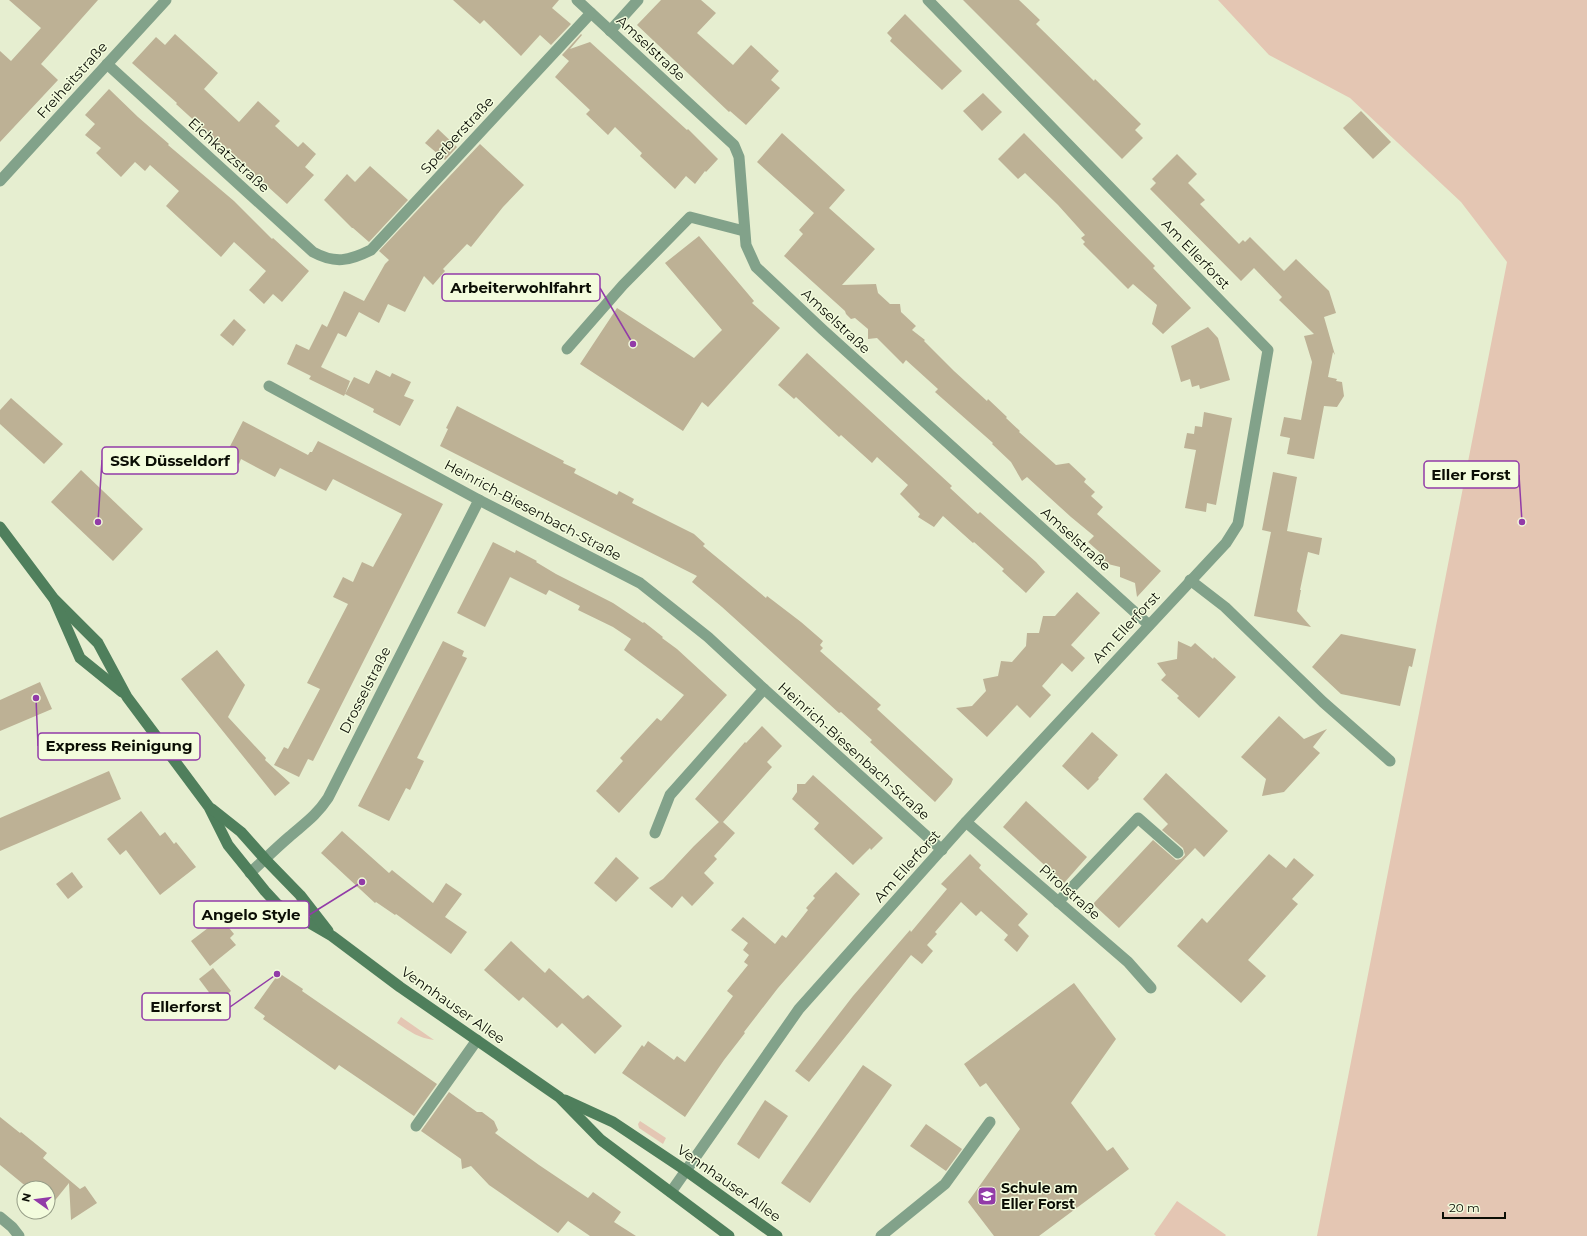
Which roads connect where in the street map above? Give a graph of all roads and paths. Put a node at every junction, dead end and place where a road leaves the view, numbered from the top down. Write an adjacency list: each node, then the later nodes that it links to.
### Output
1 (166, 0): 7 (street, Freiheitstraße)
2 (577, 0): 5 (street, Amselstraße)
3 (638, 0): 6 (street)
4 (928, 0): 15 (street, Am Ellerforst)
5 (591, 13): 6 (street, Amselstraße); 10 (street, Sperberstraße)
6 (610, 31): 9 (street, Amselstraße)
7 (107, 64): 8 (street, Freiheitstraße); 10 (street, Eichkatzstraße)
8 (0, 181)
9 (744, 231): 11 (street); 17 (street, Amselstraße)
10 (336, 259)
11 (567, 349)
12 (269, 386): 13 (street, Heinrich-Biesenbach-Straße)
13 (479, 500): 18 (street, Heinrich-Biesenbach-Straße); 26 (street, Drosselstraße)
14 (0, 527): 16 (main road, Vennhauser Allee)
15 (1190, 580): 17 (street, Am Ellerforst); 20 (street)
16 (54, 598): 19 (main road, Vennhauser Allee); 19 (main road, Vennhauser Allee)
17 (1149, 625): 22 (street, Am Ellerforst)
18 (764, 690): 23 (street, Heinrich-Biesenbach-Straße); 24 (street, Heinrich-Biesenbach-Straße)
19 (127, 697): 21 (main road, Vennhauser Allee)
20 (1390, 761)
21 (209, 807): 26 (main road, Vennhauser Allee); 27 (main road, Vennhauser Allee)
22 (966, 822): 24 (street, Am Ellerforst); 28 (street, Pirolstraße)
23 (655, 833)
24 (942, 850): 35 (street, Am Ellerforst)
25 (1178, 853): 28 (street)
26 (265, 859): 27 (street, Drosselstraße); 29 (main road, Vennhauser Allee)
27 (250, 873): 29 (main road, Vennhauser Allee)
28 (1058, 902): 30 (street, Pirolstraße)
29 (332, 936): 31 (main road, Vennhauser Allee)
30 (1151, 988)
31 (477, 1040): 32 (main road, Vennhauser Allee); 34 (street)
32 (558, 1097): 35 (main road, Vennhauser Allee); 36 (main road, Vennhauser Allee)
33 (990, 1122): 41 (street)
34 (416, 1126)
35 (685, 1170): 36 (street, Am Ellerforst); 40 (main road, Vennhauser Allee)
36 (671, 1192): 39 (main road, Vennhauser Allee)
37 (0, 1217): 38 (street)
38 (19, 1236)
39 (729, 1236)
40 (777, 1236)
41 (881, 1236)

